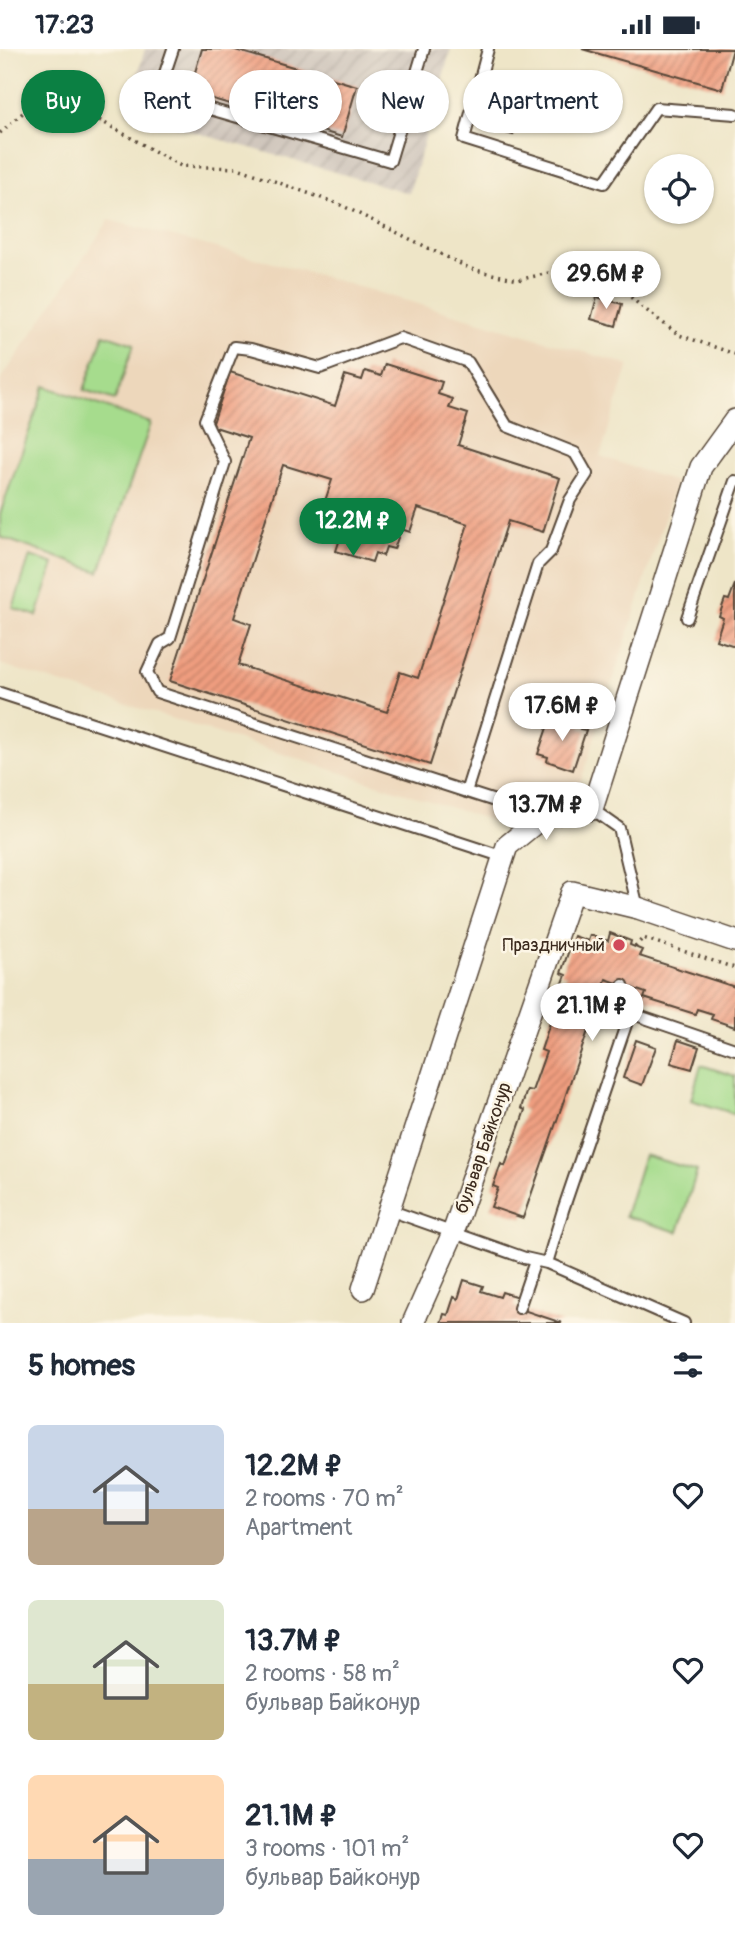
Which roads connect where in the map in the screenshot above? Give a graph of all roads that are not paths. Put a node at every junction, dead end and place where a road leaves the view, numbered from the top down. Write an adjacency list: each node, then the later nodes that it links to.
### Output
1 (173, 49): 2 (lane)
2 (424, 49)
3 (488, 49): 4 (lane)
4 (735, 114)
5 (735, 420): 10 (street)
6 (735, 481): 7 (lane)
7 (687, 618)
8 (0, 693): 12 (lane)
9 (467, 792): 11 (lane)
10 (592, 809): 11 (street); 13 (lane)
11 (545, 815): 12 (street)
12 (504, 857): 18 (street)
13 (638, 908): 14 (street, бульвар Байконур); 19 (street, бульвар Байконур)
14 (735, 941)
15 (623, 985): 16 (lane)
16 (630, 1013): 17 (lane); 21 (lane)
17 (735, 1049)
18 (389, 1210): 19 (lane); 22 (street)
19 (453, 1233): 20 (lane); 24 (street, бульвар Байконур)
20 (535, 1261): 21 (lane); 23 (lane)
21 (547, 1263): 25 (lane)
22 (363, 1289)
23 (519, 1308)
24 (413, 1323)
25 (684, 1323)

